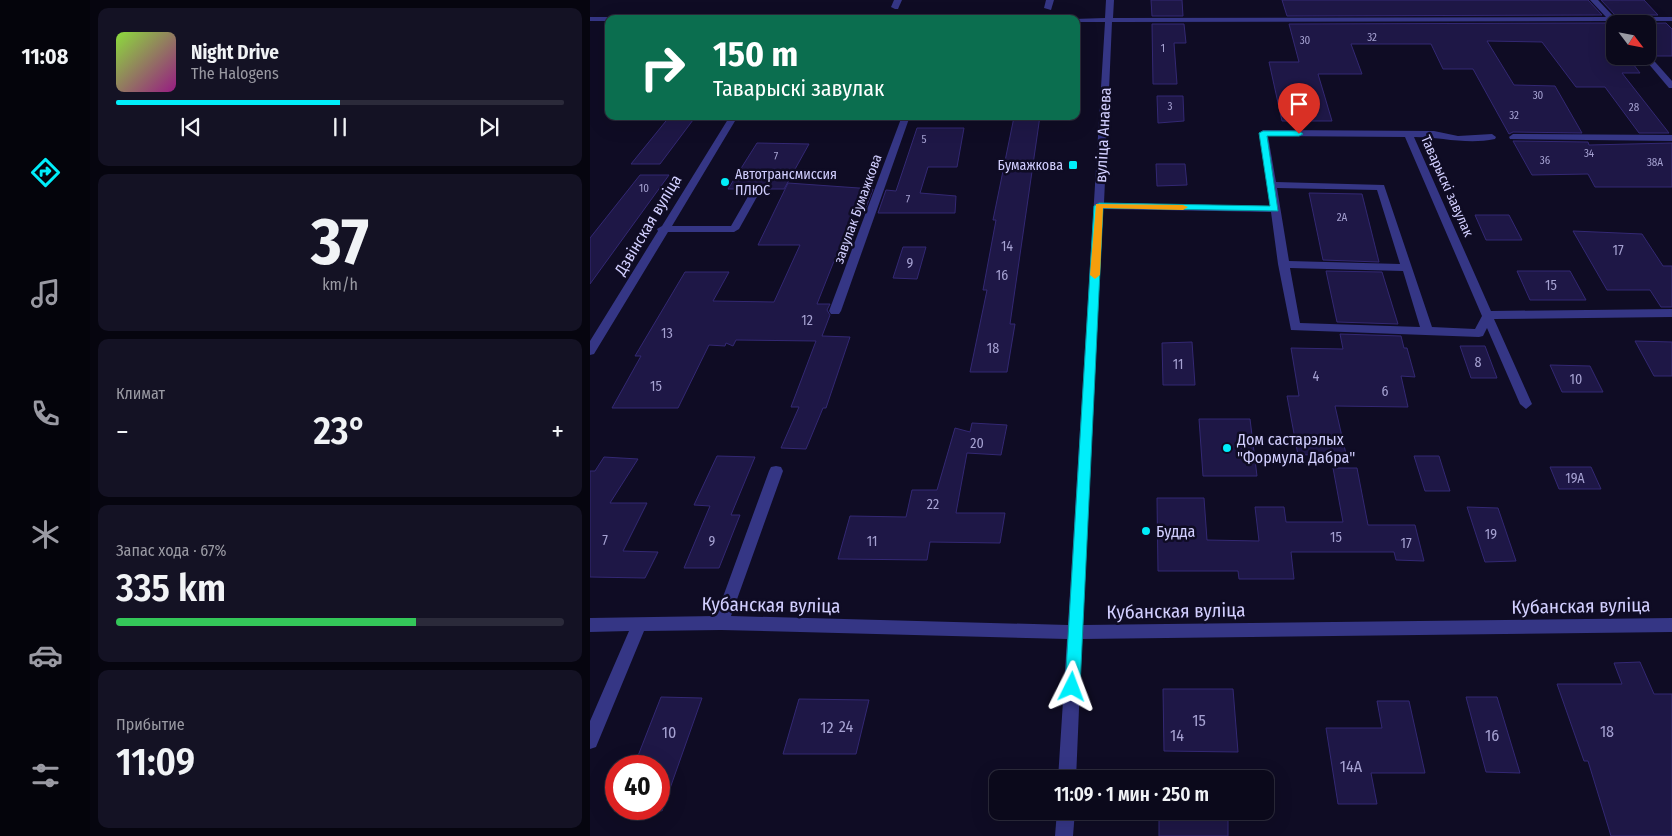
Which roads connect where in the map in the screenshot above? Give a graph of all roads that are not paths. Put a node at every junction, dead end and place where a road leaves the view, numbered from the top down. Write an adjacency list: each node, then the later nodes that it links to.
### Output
1 (1110, 0): 9 (street, вуліца Анаева)
2 (1594, 0): 3 (street)
3 (1609, 15)
4 (590, 19): 5 (street)
5 (605, 19)
6 (1672, 19): 8 (street)
7 (1080, 20): 9 (street)
8 (1656, 20)
9 (1109, 21): 10 (street); 21 (street, вуліца Анаева)
10 (1606, 21)
11 (1654, 65): 12 (street)
12 (1672, 86)
13 (731, 120): 23 (street, Дзвінская вуліца)
14 (905, 120): 26 (street, завулак Бумажкова)
15 (1408, 134): 16 (street); 19 (street, Таварыскі завулак); 28 (street, Таварыскі завулак)
16 (1492, 137)
17 (1513, 137): 18 (street)
18 (1672, 138)
19 (1271, 185): 22 (street, Таварыскі завулак); 25 (street)
20 (753, 195): 23 (street)
21 (1099, 206): 22 (street); 37 (street, вуліца Анаева)
22 (1274, 209): 24 (street, Таварыскі завулак)
23 (662, 229): 30 (street, Дзвінская вуліца)
24 (1283, 264): 25 (street); 29 (street, Таварыскі завулак)
25 (1407, 268): 29 (street)
26 (834, 311)
27 (1672, 313): 28 (street)
28 (1488, 315): 29 (street, Таварыскі завулак); 31 (street)
29 (1427, 331)
30 (590, 351)
31 (1526, 404)
32 (776, 471): 33 (street)
33 (721, 623): 36 (street, Кубанская вуліца); 37 (street, Кубанская вуліца)
34 (590, 625): 36 (street, Кубанская вуліца)
35 (1672, 625): 37 (street, Кубанская вуліца)
36 (639, 626): 38 (street)
37 (1075, 632): 39 (street, вуліца Анаева)
38 (590, 741)
39 (1067, 770)
40 (1065, 820): 41 (street)
41 (1064, 836)

